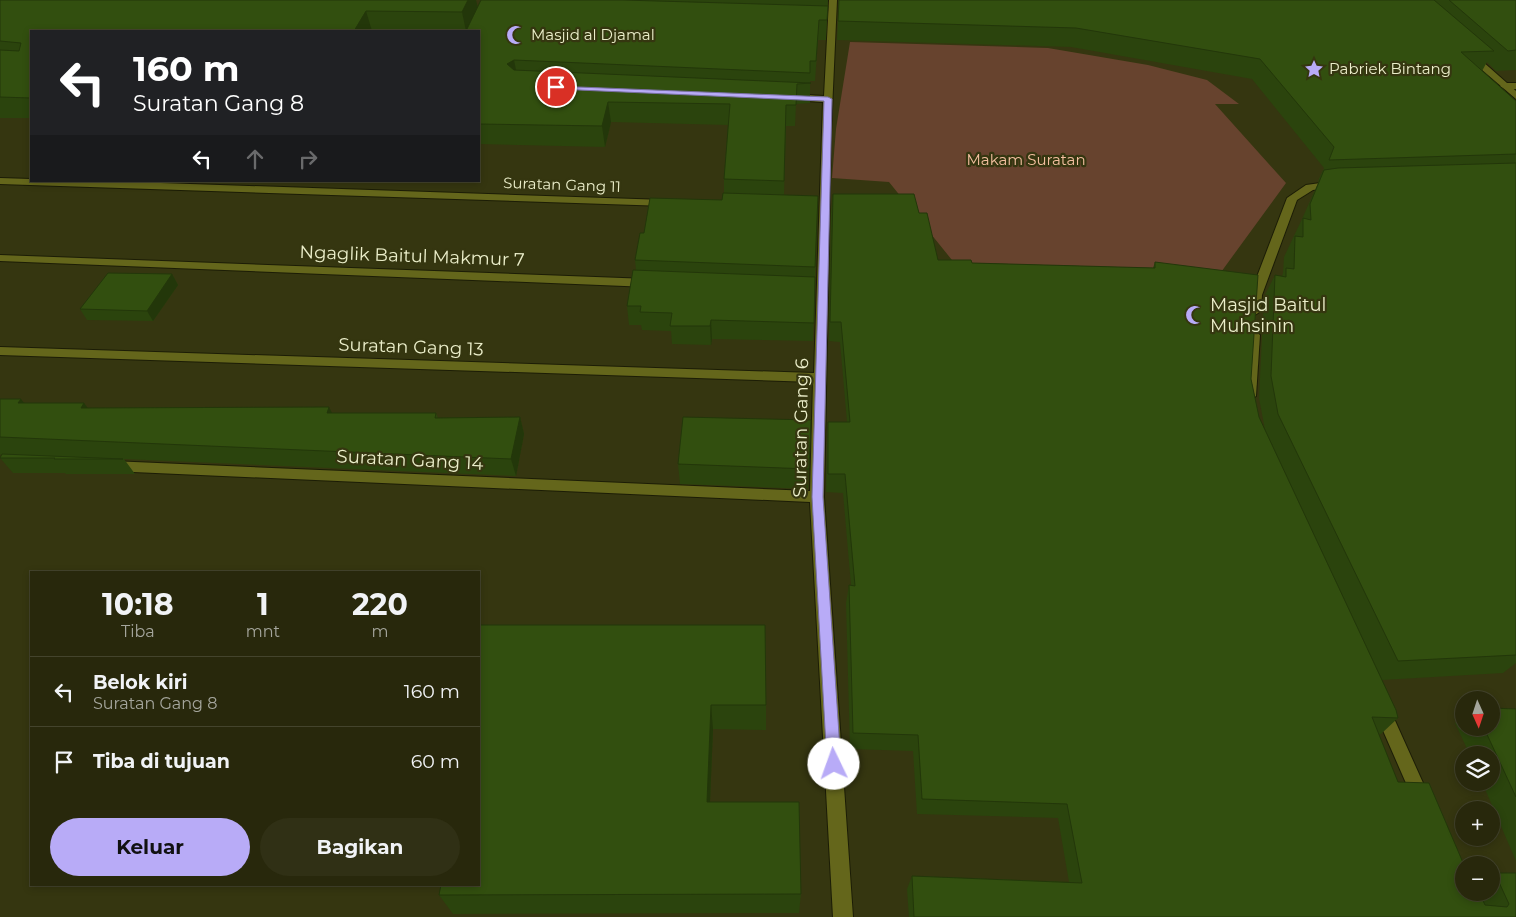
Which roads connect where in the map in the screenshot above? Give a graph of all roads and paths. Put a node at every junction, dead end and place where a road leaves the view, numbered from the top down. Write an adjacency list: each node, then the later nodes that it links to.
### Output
1 (833, 0): 7 (street, Suratan Gang 6)
2 (1461, 46): 3 (street)
3 (1505, 86): 4 (street); 5 (street)
4 (1516, 86)
5 (1516, 96)
6 (780, 97): 7 (street)
7 (828, 99): 16 (street, Suratan Gang 6)
8 (0, 181): 11 (street, Suratan Gang 11)
9 (381, 182): 11 (street)
10 (1347, 184): 17 (street)
11 (374, 194): 12 (street, Suratan Gang 11)
12 (677, 204)
13 (0, 258): 14 (street, Ngaglik Baitul Makmur 7)
14 (664, 284)
15 (0, 352): 16 (street, Suratan Gang 13)
16 (820, 378): 19 (street, Suratan Gang 6)
17 (1252, 408)
18 (99, 465): 19 (street, Suratan Gang 14)
19 (818, 497): 22 (street, Suratan Gang 6)
20 (1377, 699): 21 (street)
21 (1429, 817)
22 (843, 917)

